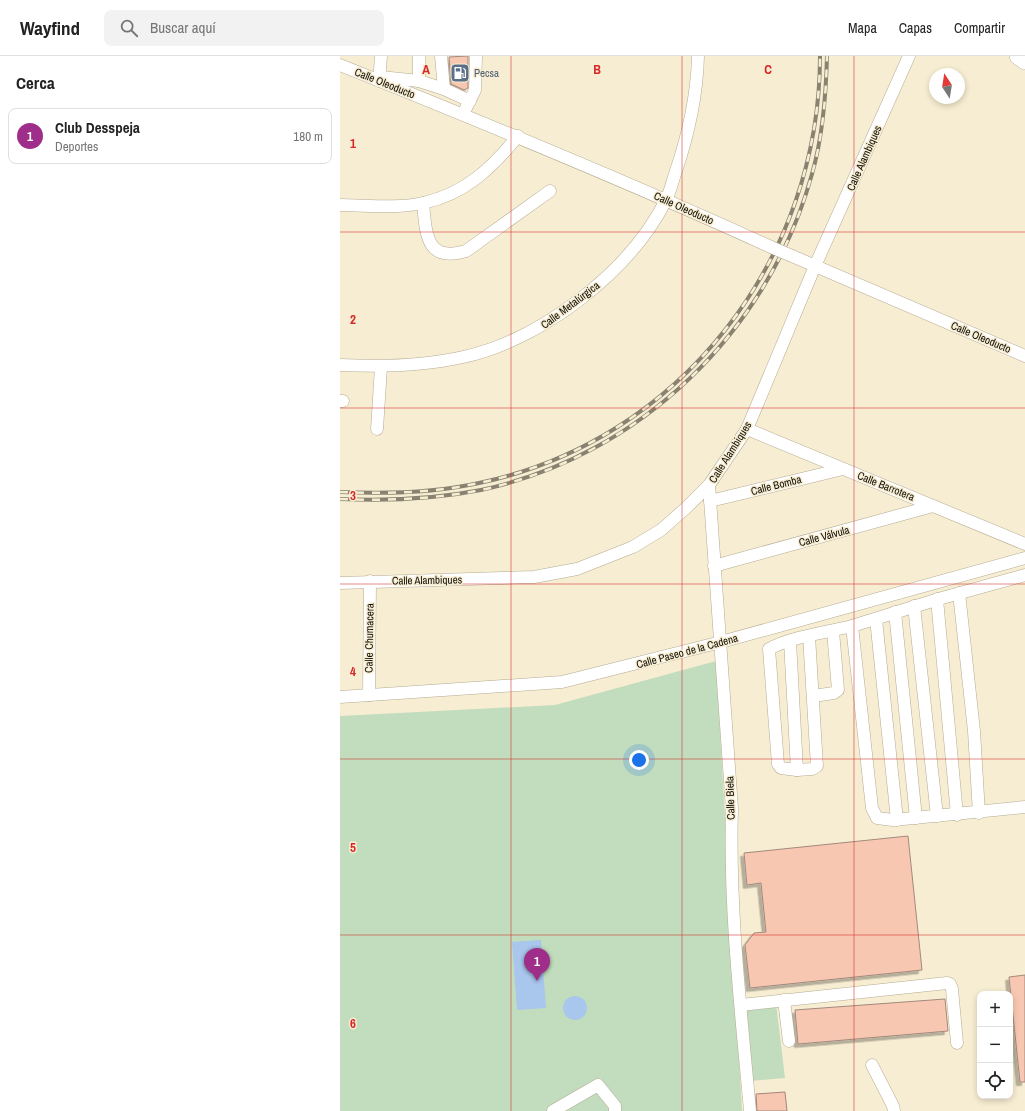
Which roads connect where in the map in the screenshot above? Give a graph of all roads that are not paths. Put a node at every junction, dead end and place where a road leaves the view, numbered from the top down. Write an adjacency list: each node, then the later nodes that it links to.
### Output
1 (381, 56): 10 (street)
2 (419, 56): 11 (street)
3 (441, 56): 12 (street)
4 (476, 56): 13 (street)
5 (698, 56): 17 (street, Calle Metalúrgica)
6 (910, 56): 20 (street, Calle Alambiques)
7 (1018, 56): 8 (highway)
8 (1025, 62)
9 (340, 65): 10 (street, Calle Oleoducto)
10 (379, 79): 11 (street); 14 (street, Calle Oleoducto)
11 (419, 81): 12 (street)
12 (444, 89): 13 (street)
13 (470, 101): 14 (street)
14 (462, 114): 15 (street, Calle Oleoducto)
15 (518, 136): 17 (street, Calle Oleoducto); 18 (street)
16 (550, 191): 18 (street)
17 (666, 200): 20 (street, Calle Oleoducto, bridge); 23 (street, Calle Metalúrgica)
18 (423, 203): 19 (street)
19 (340, 205)
20 (815, 266): 21 (street, Calle Oleoducto); 25 (street, Calle Alambiques)
21 (1025, 356)
22 (340, 365): 23 (street, Calle Metalúrgica)
23 (381, 367): 24 (street)
24 (377, 428)
25 (747, 429): 26 (street, Calle Barrotera); 27 (street, Calle Alambiques)
26 (843, 469): 28 (street, Calle Bomba); 29 (street, Calle Barrotera)
27 (709, 485): 28 (street, Calle Biela); 34 (street, Calle Alambiques)
28 (710, 501): 32 (street, Calle Biela)
29 (933, 506): 30 (street, Calle Barrotera); 32 (street, Calle Válvula)
30 (1025, 544)
31 (1025, 558): 45 (street, Calle Paseo de la Cadena)
32 (714, 566): 45 (street, Calle Biela)
33 (1025, 575): 36 (street)
34 (370, 581): 35 (street, Calle Alambiques); 46 (street, Calle Chumacera)
35 (340, 583)
36 (959, 593): 37 (street); 51 (street)
37 (937, 599): 38 (street); 52 (street)
38 (914, 606): 39 (street); 53 (street)
39 (895, 612): 40 (street); 54 (street)
40 (876, 618): 41 (street); 55 (street)
41 (852, 626): 42 (street); 55 (street)
42 (833, 631): 43 (street); 47 (street)
43 (810, 636): 44 (street); 47 (street)
44 (790, 641): 49 (street); 49 (street)
45 (721, 642): 46 (street, Calle Paseo de la Cadena); 57 (street, Calle Biela)
46 (369, 695): 48 (street, Calle Paseo de la Cadena)
47 (813, 696): 49 (street)
48 (340, 697)
49 (797, 770)
50 (1025, 807): 51 (street)
51 (979, 813): 52 (street)
52 (957, 814): 53 (street)
53 (937, 816): 54 (street)
54 (916, 818): 55 (street)
55 (897, 820)
56 (784, 1000): 57 (street); 58 (street); 59 (street)
57 (740, 1005): 63 (street, Calle Biela)
58 (789, 1041)
59 (957, 1043)
60 (872, 1065): 64 (street)
61 (553, 1111): 62 (street)
62 (615, 1111)
63 (750, 1111)
64 (894, 1111)

